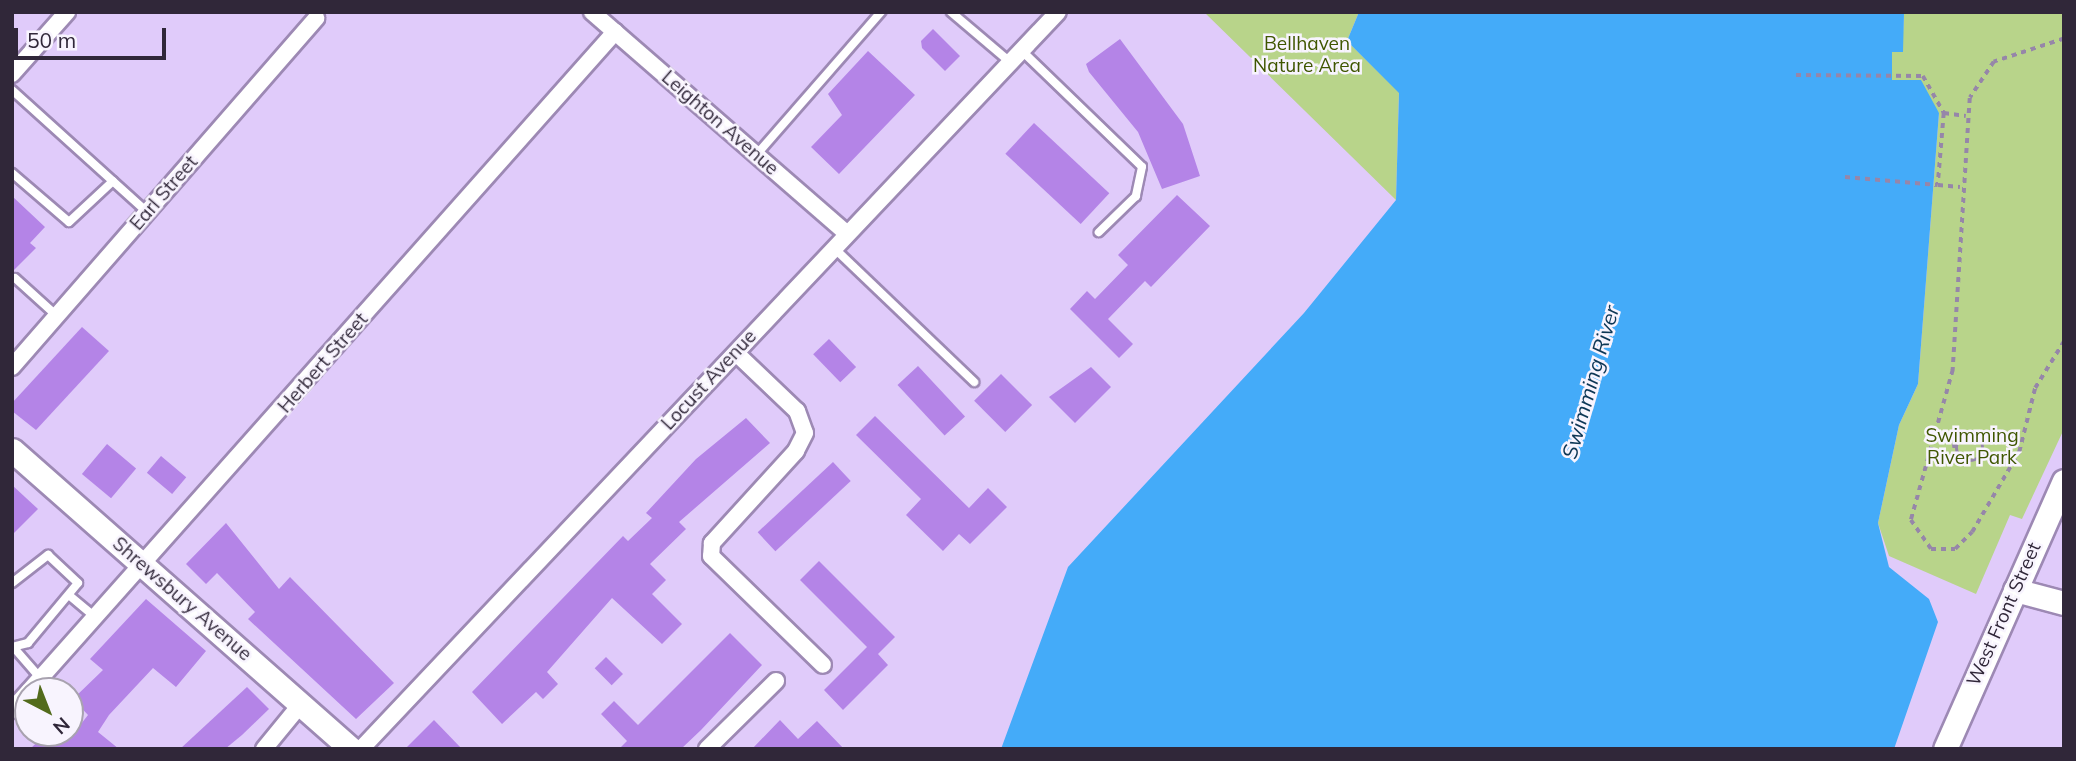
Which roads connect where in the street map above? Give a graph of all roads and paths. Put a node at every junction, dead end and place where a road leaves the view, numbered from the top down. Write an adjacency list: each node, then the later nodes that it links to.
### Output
1 (67, 12): 10 (street)
2 (592, 12): 7 (street, Leighton Avenue)
3 (881, 12): 15 (lane)
4 (951, 12): 9 (lane)
5 (1058, 12): 9 (street, Locust Avenue)
6 (316, 18): 21 (street, Earl Street)
7 (615, 32): 15 (street, Leighton Avenue); 35 (street, Herbert Street)
8 (2064, 39): 14 (path)
9 (1016, 56): 22 (lane); 23 (street, Locust Avenue)
10 (12, 74)
11 (1796, 75): 13 (path)
12 (12, 90): 18 (lane)
13 (1944, 113): 14 (path); 19 (path)
14 (1967, 116): 20 (path)
15 (757, 154): 23 (street, Leighton Avenue)
16 (12, 173): 18 (lane)
17 (1845, 177): 19 (path)
18 (113, 181): 21 (lane)
19 (1938, 185): 20 (path)
20 (1961, 187): 31 (path)
21 (148, 212): 26 (street, Earl Street)
22 (1099, 232)
23 (847, 234): 24 (street, Locust Avenue)
24 (834, 248): 28 (street, Locust Avenue); 30 (lane)
25 (15, 278): 26 (lane)
26 (57, 316): 29 (street, Earl Street)
27 (2064, 341): 31 (path)
28 (736, 353): 42 (street); 49 (street, Locust Avenue)
29 (12, 367)
30 (974, 382)
31 (1934, 438): 32 (path)
32 (1956, 443): 32 (path)
33 (12, 450): 35 (main road, Shrewsbury Avenue)
34 (2064, 481): 37 (main road, West Front Street)
35 (143, 564): 40 (street, Herbert Street); 46 (main road, Shrewsbury Avenue)
36 (12, 583): 38 (lane)
37 (2015, 590): 39 (main road); 51 (main road, West Front Street)
38 (70, 596): 40 (lane); 41 (lane)
39 (2064, 603)
40 (94, 616): 44 (street, Herbert Street)
41 (14, 648): 43 (lane)
42 (823, 665)
43 (39, 677)
44 (41, 677)
45 (776, 681): 50 (street)
46 (301, 704): 47 (street); 48 (main road, Shrewsbury Avenue)
47 (264, 749)
48 (351, 749)
49 (361, 749)
50 (707, 749)
51 (1945, 749)

